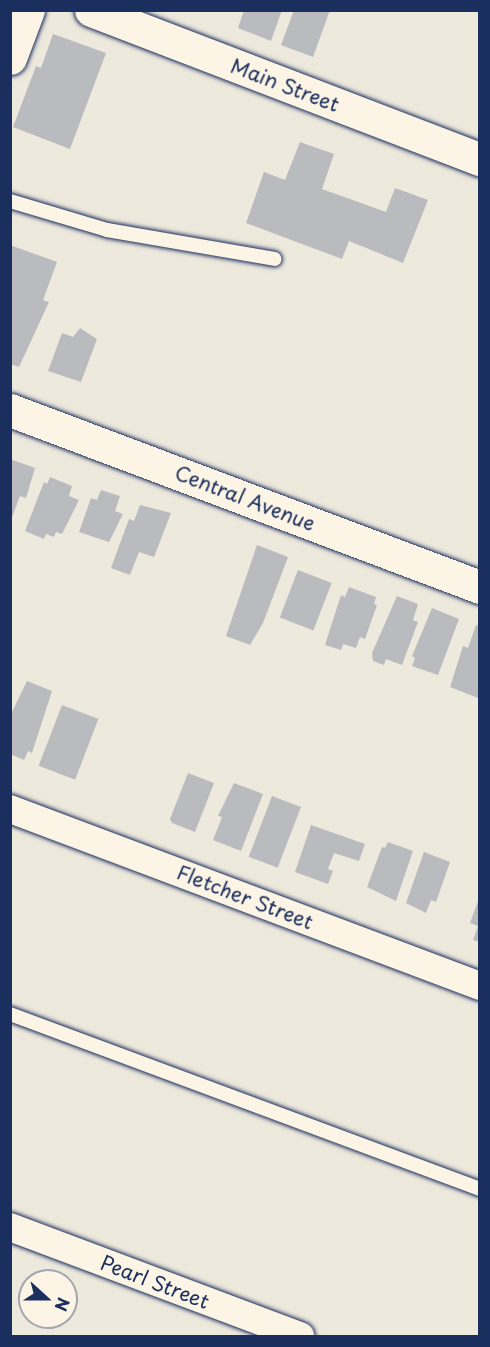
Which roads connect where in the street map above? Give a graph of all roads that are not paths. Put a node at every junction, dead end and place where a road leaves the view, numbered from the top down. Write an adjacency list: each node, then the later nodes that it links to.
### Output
1 (28, 10): 3 (street)
2 (91, 10): 4 (street, Main Street)
3 (10, 58)
4 (480, 159)
5 (10, 201): 6 (lane)
6 (275, 259)
7 (10, 410): 8 (street, Central Avenue)
8 (480, 587)
9 (10, 809): 10 (street, Fletcher Street)
10 (480, 986)
11 (10, 1014): 12 (lane)
12 (480, 1189)
13 (10, 1227): 14 (street, Pearl Street)
14 (300, 1336)

